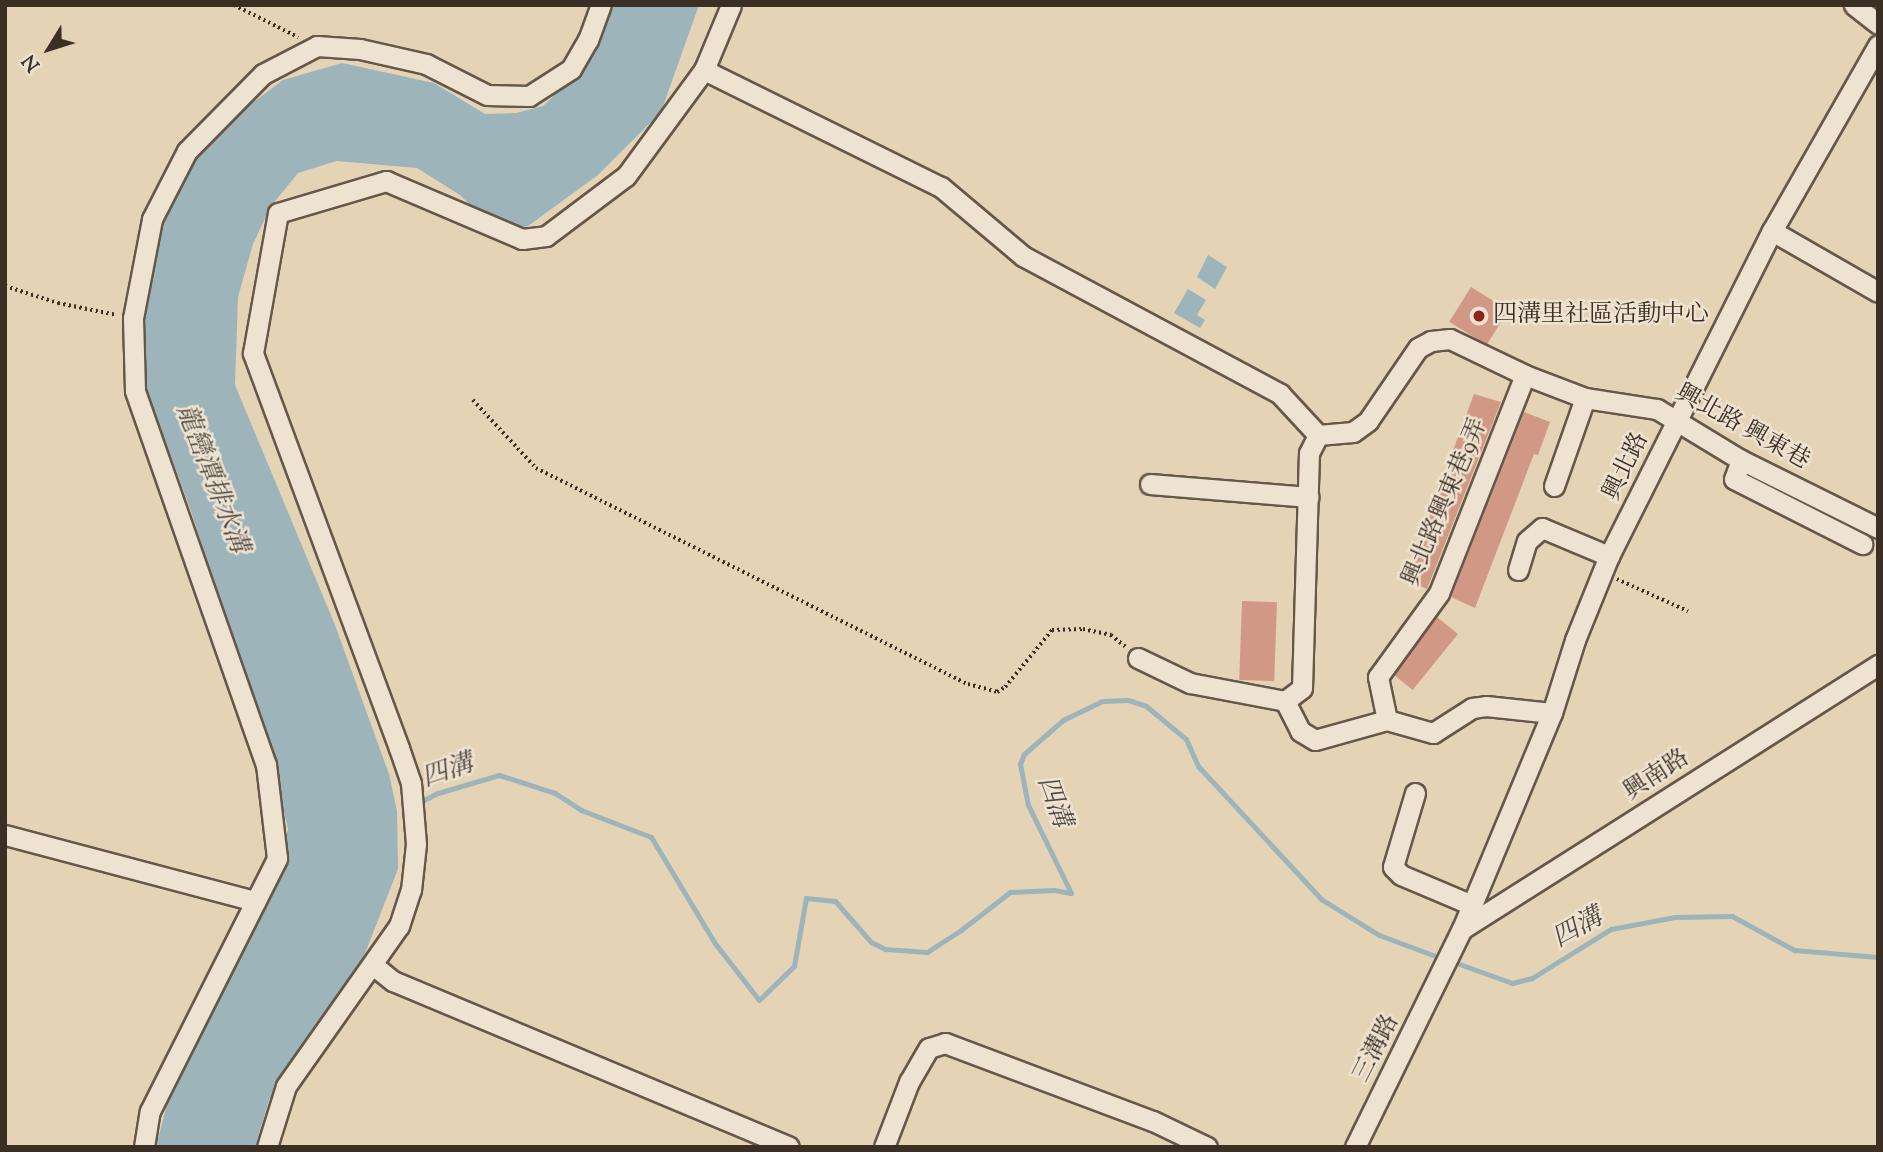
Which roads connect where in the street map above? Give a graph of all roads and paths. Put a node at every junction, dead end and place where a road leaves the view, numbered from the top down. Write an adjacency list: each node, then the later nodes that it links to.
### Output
1 (234, 5): 7 (path)
2 (601, 5): 7 (street)
3 (731, 5): 8 (street)
4 (1854, 5): 5 (street)
5 (1877, 21)
6 (1878, 45): 9 (street, 興北路)
7 (317, 46): 12 (street)
8 (704, 70): 17 (street); 37 (street)
9 (1772, 231): 11 (street); 16 (street, 興北路)
10 (5, 286): 12 (path)
11 (1878, 292)
12 (133, 318): 34 (street)
13 (1525, 375): 14 (street, 興北路 興東巷); 17 (street, 興北路 興東巷); 31 (street, 興北路興東巷9弄)
14 (1585, 398): 16 (street, 興北路 興東巷); 20 (street)
15 (473, 400): 27 (path)
16 (1676, 419): 18 (street, 興北路 興東巷); 24 (street, 興北路)
17 (1318, 435): 21 (street)
18 (1741, 460): 22 (street, 興北路 興東巷); 23 (street)
19 (1150, 484): 21 (street)
20 (1553, 486)
21 (1308, 497): 29 (street)
22 (1878, 528)
23 (1862, 544)
24 (1606, 564): 25 (street); 26 (path); 30 (street, 興北路)
25 (1518, 570)
26 (1688, 611)
27 (1138, 658): 29 (street)
28 (1878, 664): 36 (street, 興南路)
29 (1284, 701): 31 (street)
30 (1552, 713): 31 (street); 35 (street, 興北路)
31 (1387, 720)
32 (1415, 793): 35 (street)
33 (5, 835): 34 (street)
34 (255, 901): 38 (street)
35 (1472, 905): 36 (street, 興北路)
36 (1458, 938): 43 (street, 三溝路)
37 (373, 965): 39 (street); 40 (street)
38 (144, 1147)
39 (267, 1147)
40 (789, 1147)
41 (884, 1147): 42 (street)
42 (1207, 1147)
43 (1355, 1147)

